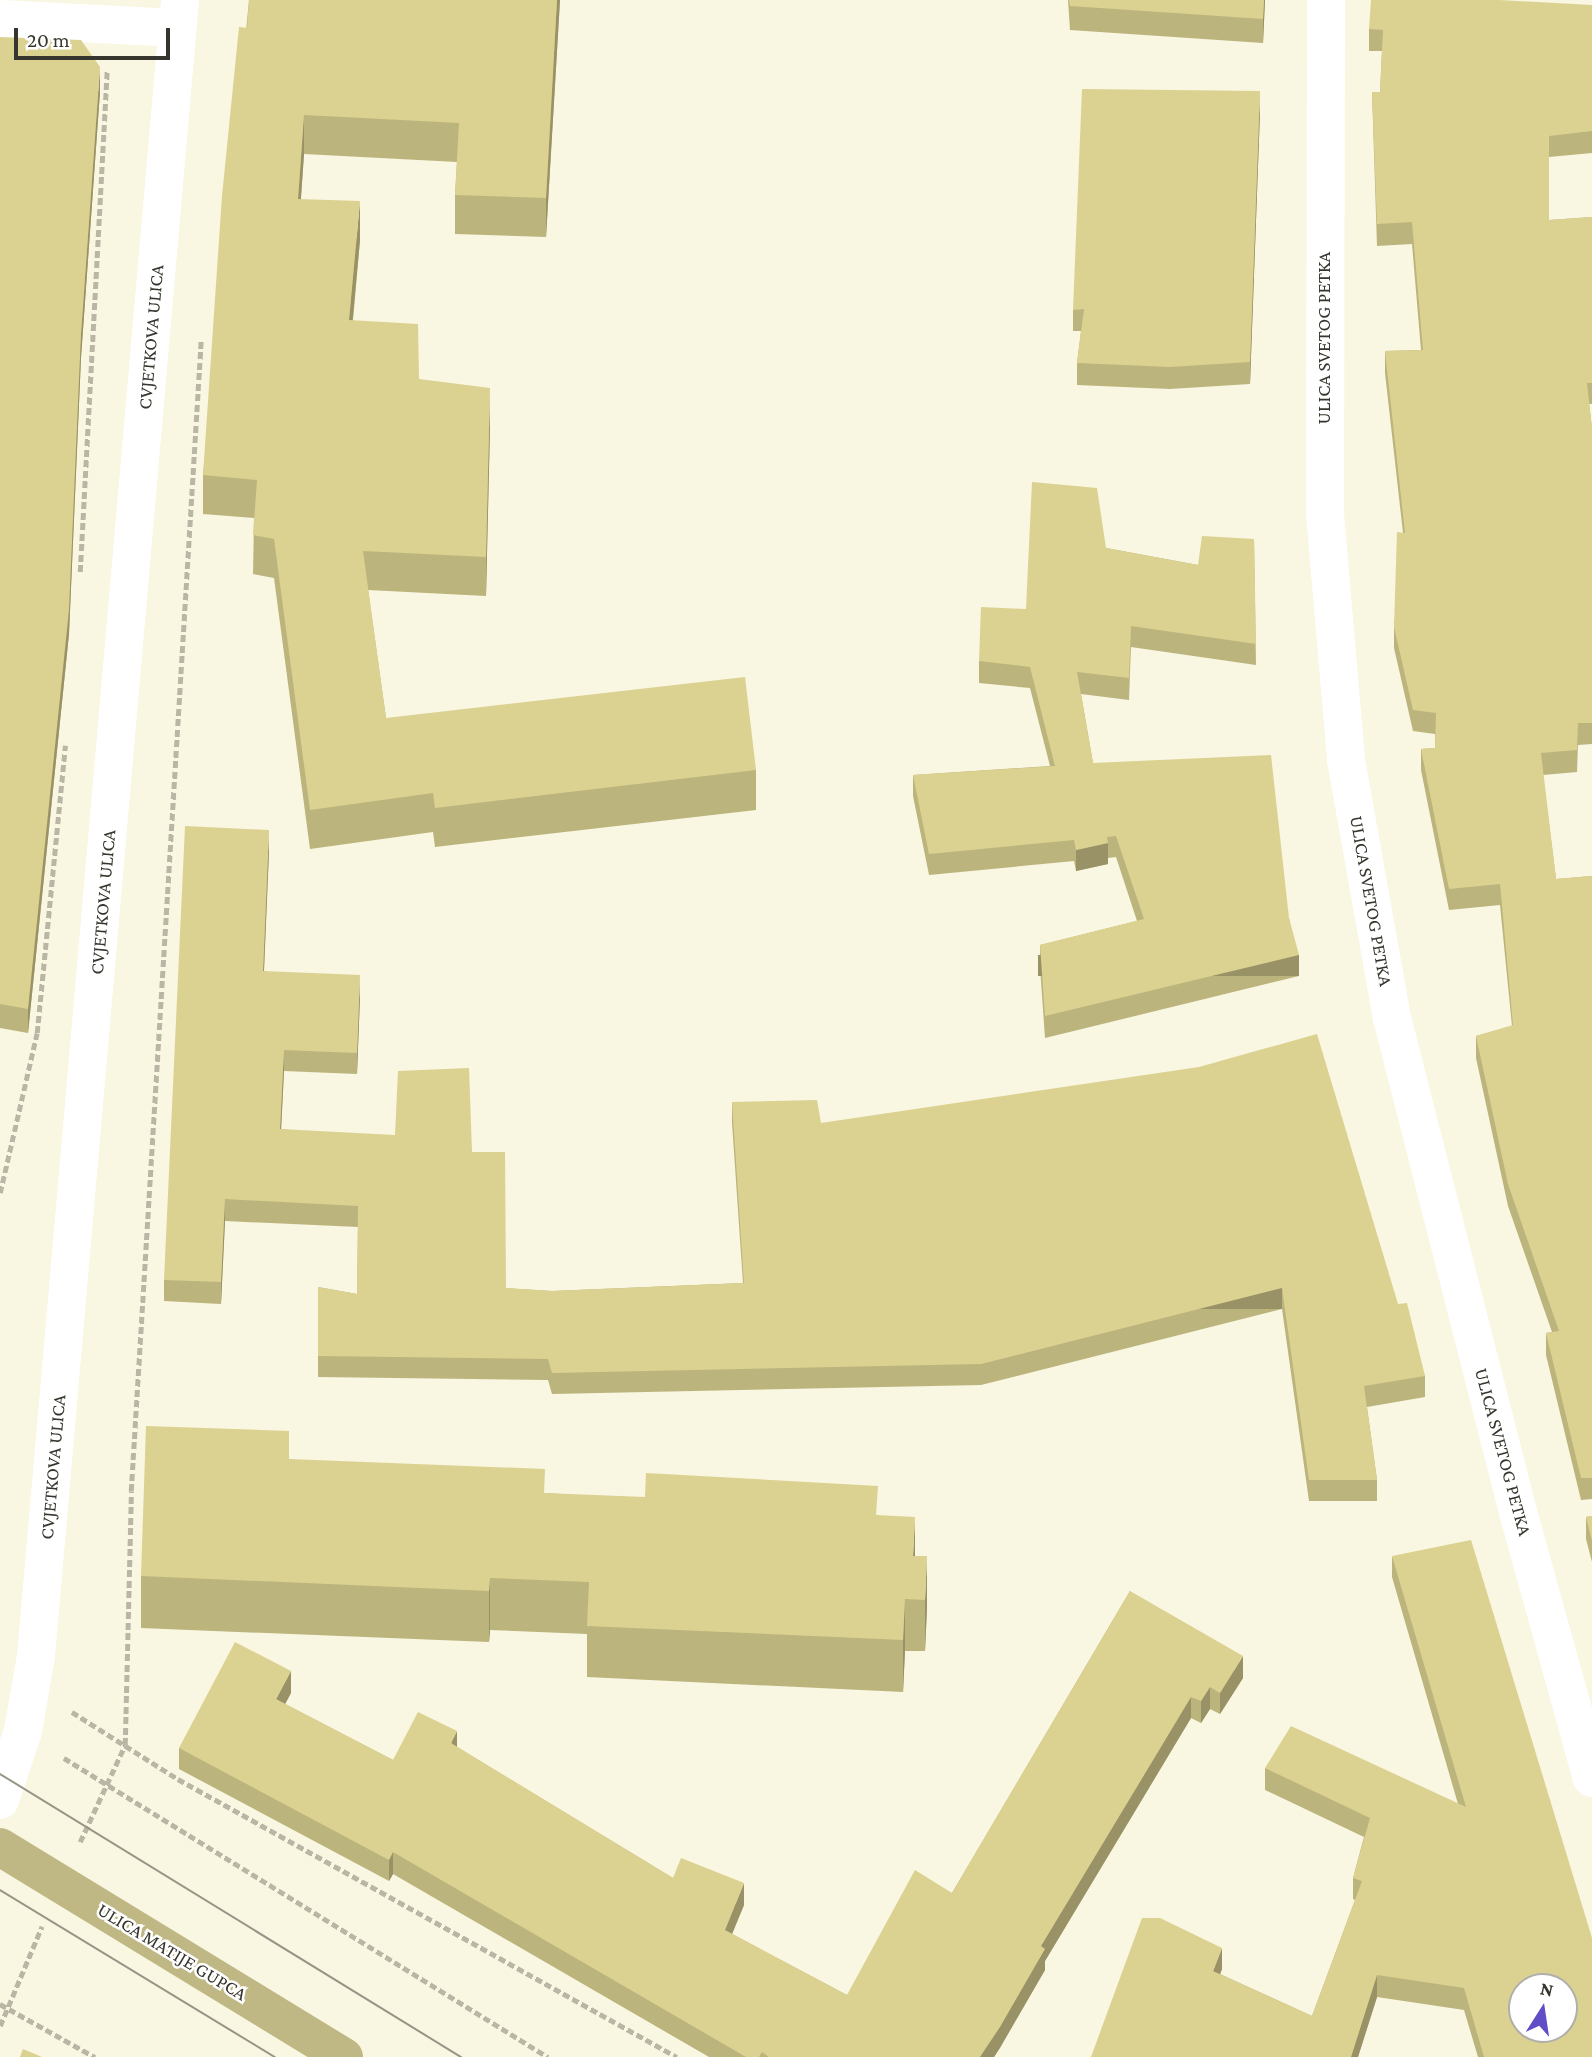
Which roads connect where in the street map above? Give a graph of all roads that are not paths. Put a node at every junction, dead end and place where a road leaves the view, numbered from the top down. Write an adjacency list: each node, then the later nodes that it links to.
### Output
1 (1326, 0): 4 (street, ULICA SVETOG PETKA)
2 (179, 14): 3 (street); 5 (street, CVJETKOVA ULICA)
3 (0, 19)
4 (1592, 1778)
5 (0, 1800)
6 (0, 1847): 7 (main road, ULICA MATIJE GUPCA)
7 (344, 2057)

